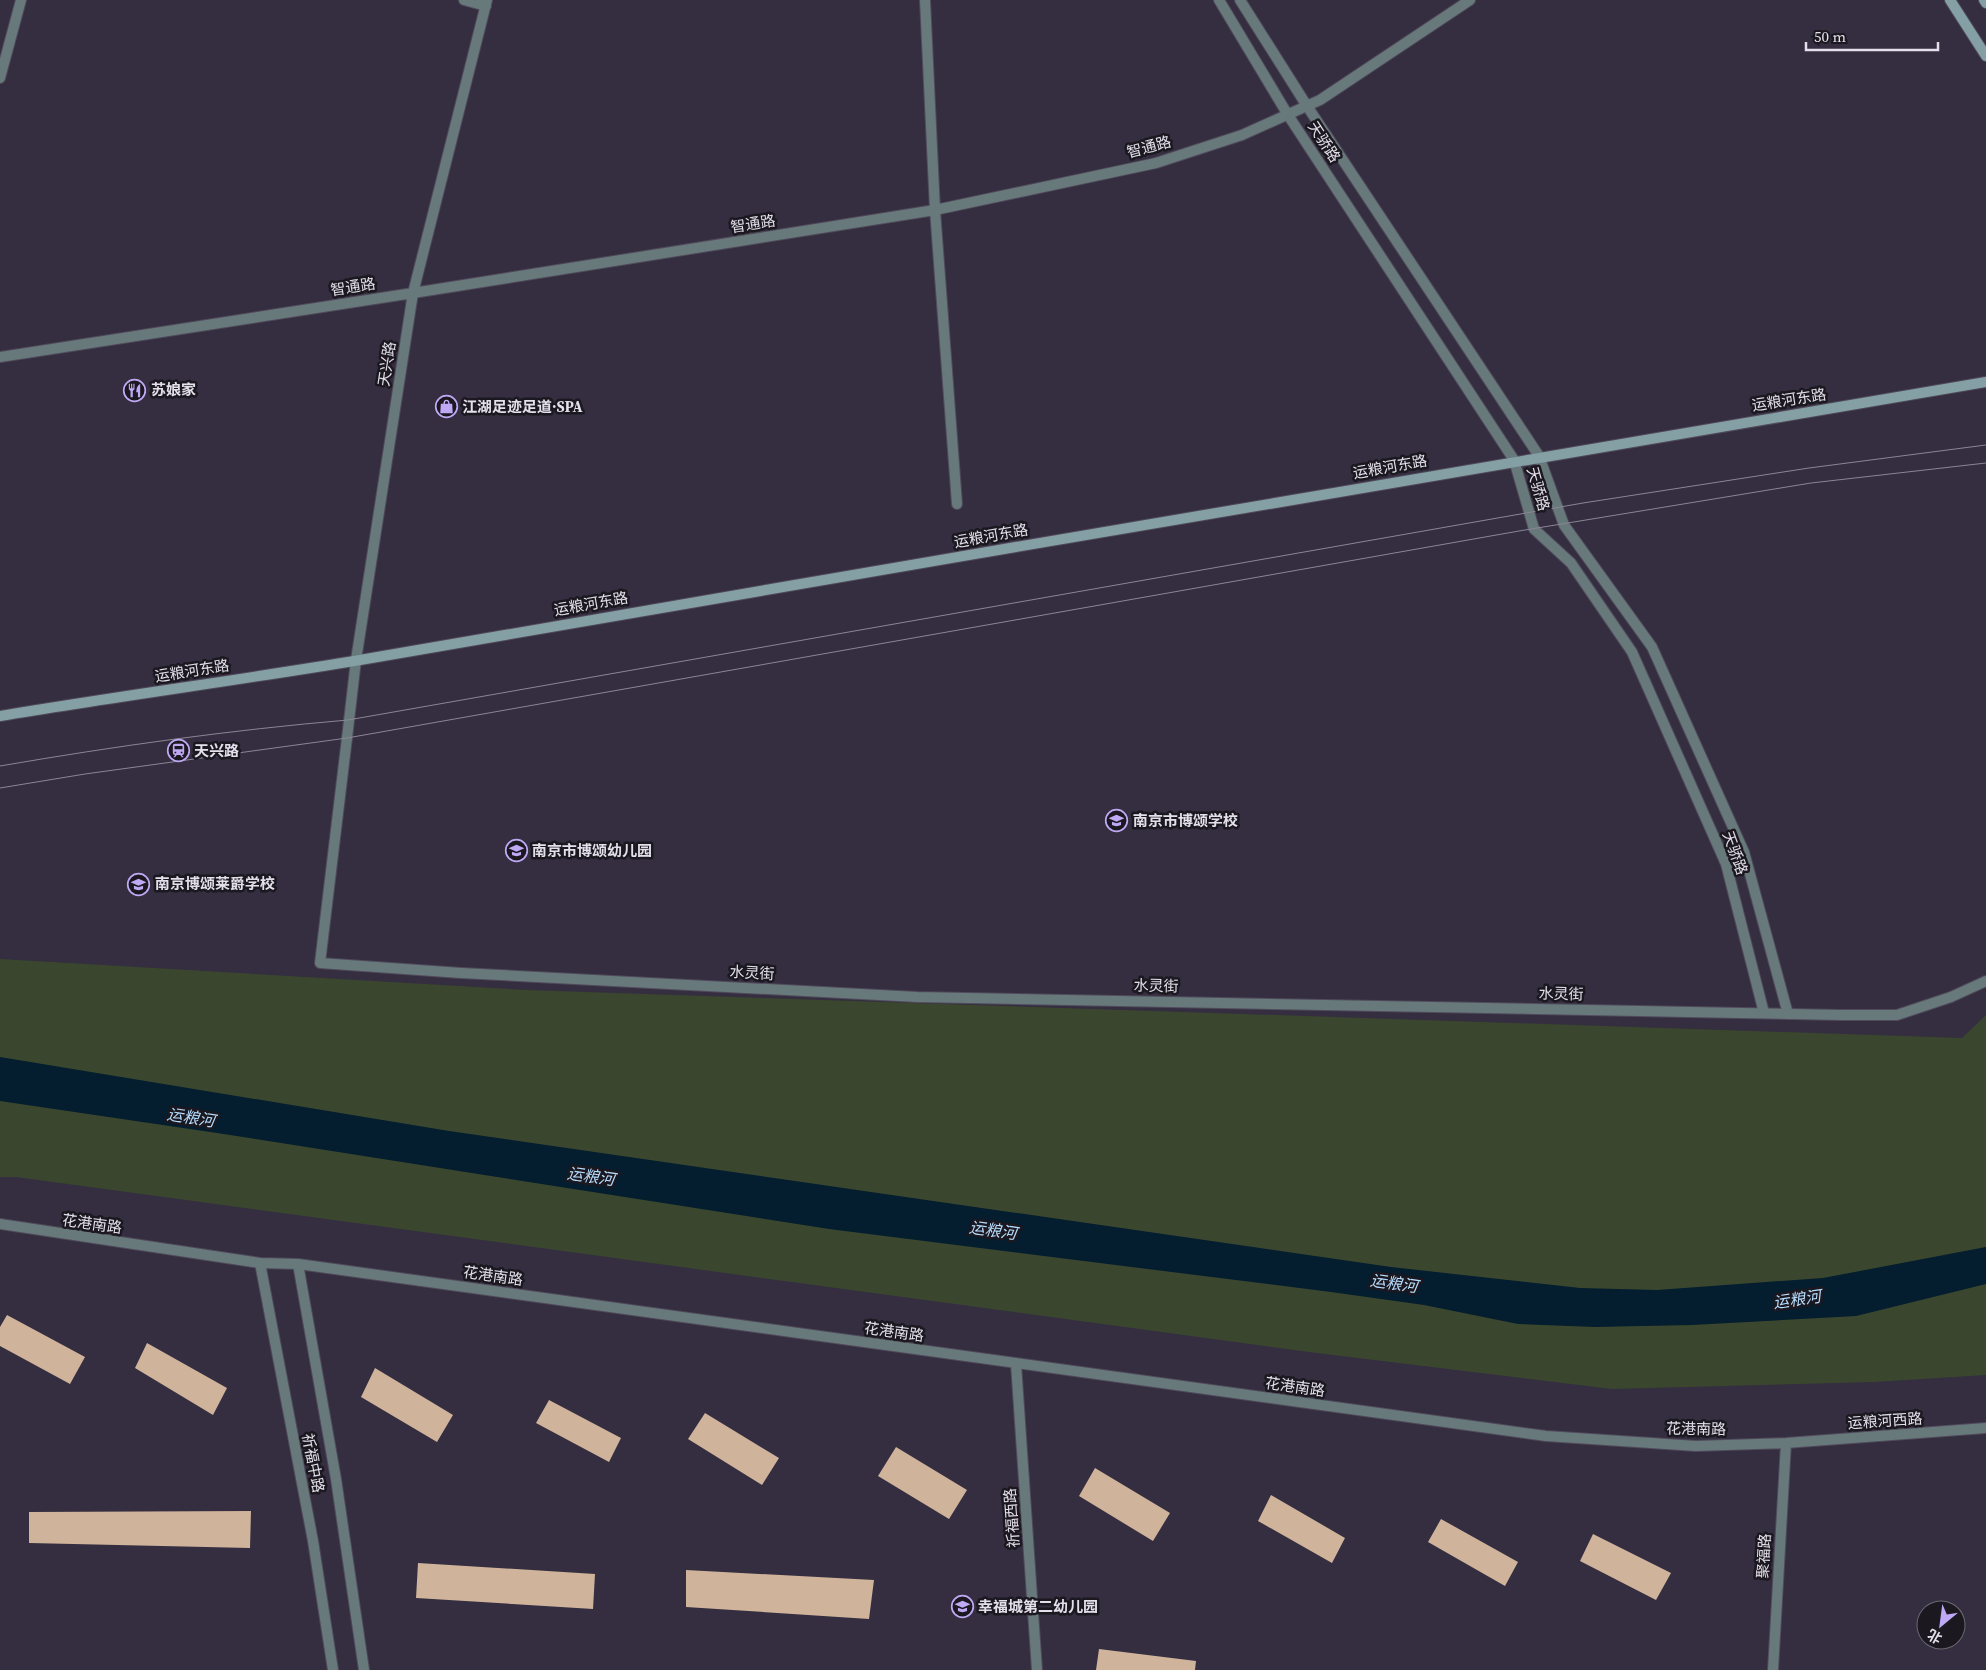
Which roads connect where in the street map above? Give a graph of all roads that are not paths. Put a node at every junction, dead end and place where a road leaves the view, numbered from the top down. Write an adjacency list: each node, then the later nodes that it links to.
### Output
1 (21, 0): 10 (street)
2 (464, 0): 8 (street)
3 (924, 0): 13 (street)
4 (1219, 0): 12 (street, 天骄路)
5 (1240, 0): 11 (street, 天骄路)
6 (1470, 0): 11 (street, 智通路)
7 (1950, 0): 9 (main road)
8 (486, 3): 14 (street, 天兴路)
9 (1986, 56)
10 (0, 78)
11 (1307, 106): 12 (street, 智通路); 17 (street, 天骄路)
12 (1288, 115): 13 (street, 智通路); 18 (street, 天骄路)
13 (935, 210): 14 (street, 智通路); 19 (street)
14 (413, 293): 15 (street, 智通路); 20 (street, 天兴路)
15 (0, 357)
16 (1986, 382): 17 (main road, 运粮河东路)
17 (1539, 456): 18 (main road, 运粮河东路); 25 (street, 天骄路)
18 (1514, 460): 20 (main road, 运粮河东路); 24 (street, 天骄路)
19 (957, 504)
20 (356, 660): 21 (main road, 运粮河东路); 22 (street, 天兴路)
21 (0, 716)
22 (320, 963): 24 (street, 水灵街)
23 (1986, 981): 25 (street, 水灵街)
24 (1764, 1013): 25 (street, 水灵街)
25 (1788, 1014)
26 (0, 1224): 27 (street, 花港南路)
27 (260, 1263): 28 (street, 花港南路); 32 (street, 祈福中路)
28 (298, 1264): 29 (street, 花港南路); 33 (street, 祈福中路)
29 (1016, 1364): 31 (street, 花港南路); 34 (street, 祈福西路)
30 (1986, 1428): 31 (street, 运粮河西路)
31 (1786, 1443): 35 (street, 聚福路)
32 (333, 1670)
33 (364, 1670)
34 (1038, 1670)
35 (1773, 1670)

